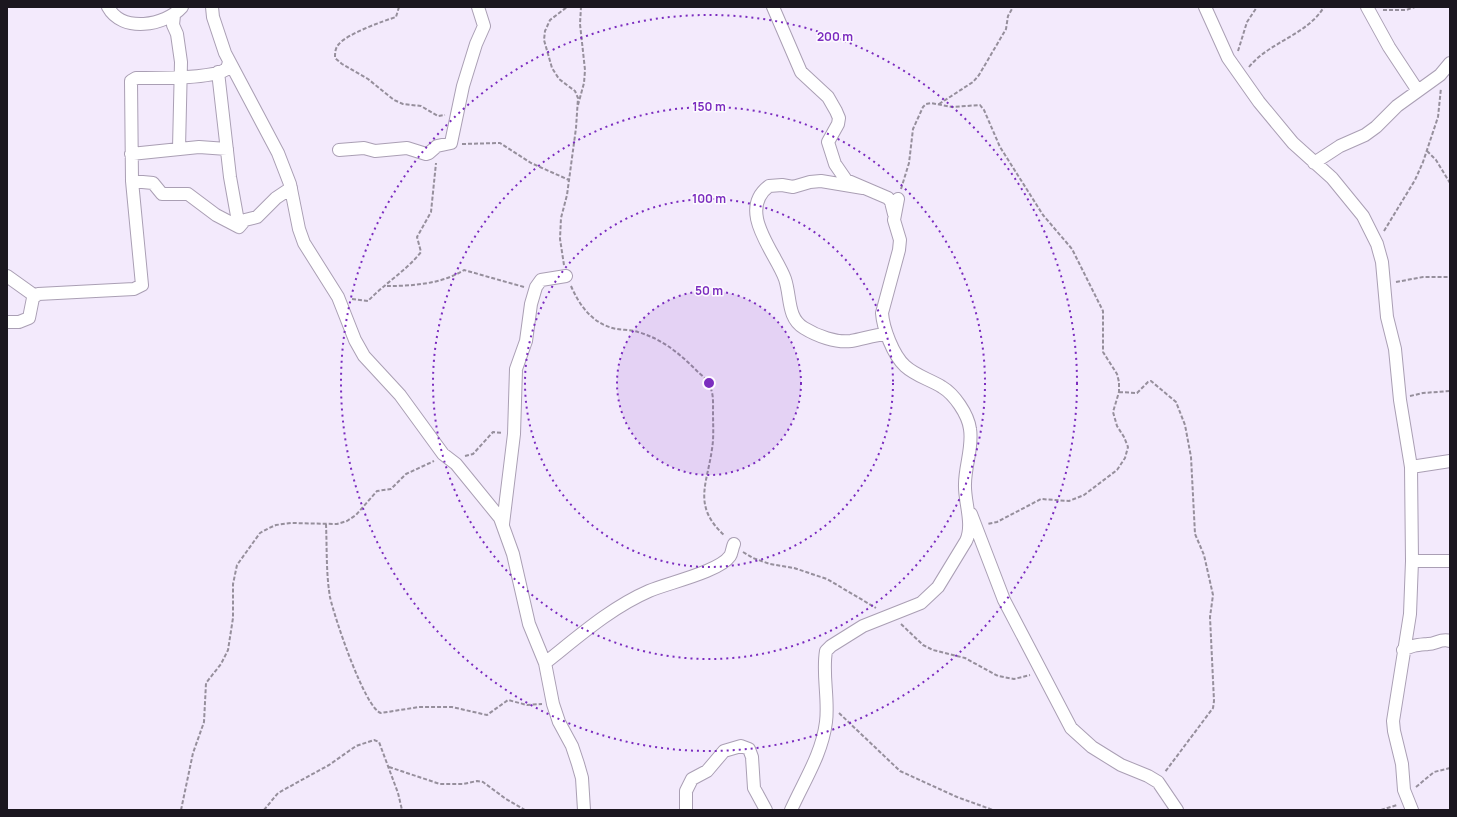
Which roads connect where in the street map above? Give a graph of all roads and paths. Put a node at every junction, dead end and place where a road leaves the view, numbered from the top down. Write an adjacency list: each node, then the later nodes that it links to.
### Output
1 (108, 7): 14 (street)
2 (212, 7): 15 (street)
3 (399, 7): 23 (path)
4 (478, 7): 23 (street)
5 (567, 7): 25 (path)
6 (581, 7): 25 (path)
7 (773, 7): 38 (street)
8 (1013, 7): 24 (path)
9 (1205, 7): 16 (street)
10 (1257, 7): 16 (path)
11 (1324, 7): 19 (path)
12 (1414, 7): 13 (path)
13 (1367, 8): 22 (street)
14 (178, 11): 21 (street)
15 (230, 62): 18 (street); 37 (street)
16 (1231, 62): 19 (street)
17 (1450, 63): 20 (street)
18 (218, 72): 21 (street); 29 (street)
19 (1242, 75): 33 (street)
20 (1440, 75): 22 (street); 31 (path)
21 (181, 78): 28 (street); 32 (street)
22 (1418, 91): 33 (street)
23 (460, 102): 26 (street)
24 (938, 105): 39 (path); 54 (path)
25 (577, 110): 34 (path)
26 (452, 142): 27 (street); 34 (path)
27 (436, 146): 30 (street); 47 (path)
28 (179, 148): 29 (street); 32 (street)
29 (227, 149): 41 (street)
30 (339, 150)
31 (1427, 151): 36 (path); 42 (path)
32 (131, 154): 35 (street)
33 (1314, 163): 42 (street)
34 (569, 180): 44 (path)
35 (132, 181): 41 (street); 49 (street)
36 (1450, 183)
37 (291, 188): 41 (street); 50 (street)
38 (863, 188): 40 (street); 52 (street)
39 (898, 199): 40 (street)
40 (894, 216): 52 (street)
41 (239, 227)
42 (1377, 244): 46 (street)
43 (7, 276): 49 (street)
44 (566, 276): 48 (street); 64 (path)
45 (1450, 277): 46 (path)
46 (1385, 285): 55 (street)
47 (387, 286): 48 (path); 50 (path)
48 (535, 291): 56 (street)
49 (35, 296): 51 (street)
50 (344, 309): 57 (street)
51 (7, 322)
52 (886, 334): 60 (street)
53 (1450, 391): 55 (path)
54 (1119, 392): 63 (path); 76 (path)
55 (1400, 400): 59 (street)
56 (514, 434): 57 (path); 62 (street)
57 (447, 457): 61 (path); 62 (street)
58 (1450, 461): 59 (street)
59 (1411, 467): 65 (street)
60 (964, 498): 63 (street); 67 (street)
61 (326, 524): 72 (path); 78 (path)
62 (503, 524): 70 (street)
63 (977, 527): 71 (street)
64 (734, 544): 67 (path); 70 (street)
65 (1412, 561): 66 (street); 69 (street)
66 (1450, 561)
67 (892, 615): 71 (path); 73 (street)
68 (1450, 641): 69 (street)
69 (1403, 650): 77 (street)
70 (545, 663): 72 (street)
71 (1045, 677): 76 (street)
72 (552, 700): 82 (street)
73 (827, 701): 85 (street); 86 (path)
74 (389, 767): 79 (path); 80 (path); 81 (path)
75 (1450, 768): 77 (path)
76 (1158, 782): 87 (street)
77 (1406, 794): 88 (path); 89 (street)
78 (181, 810)
79 (264, 810)
80 (402, 810)
81 (525, 810)
82 (584, 810)
83 (686, 810): 84 (street)
84 (766, 810)
85 (791, 810)
86 (993, 810)
87 (1176, 810)
88 (1381, 810)
89 (1412, 810)

